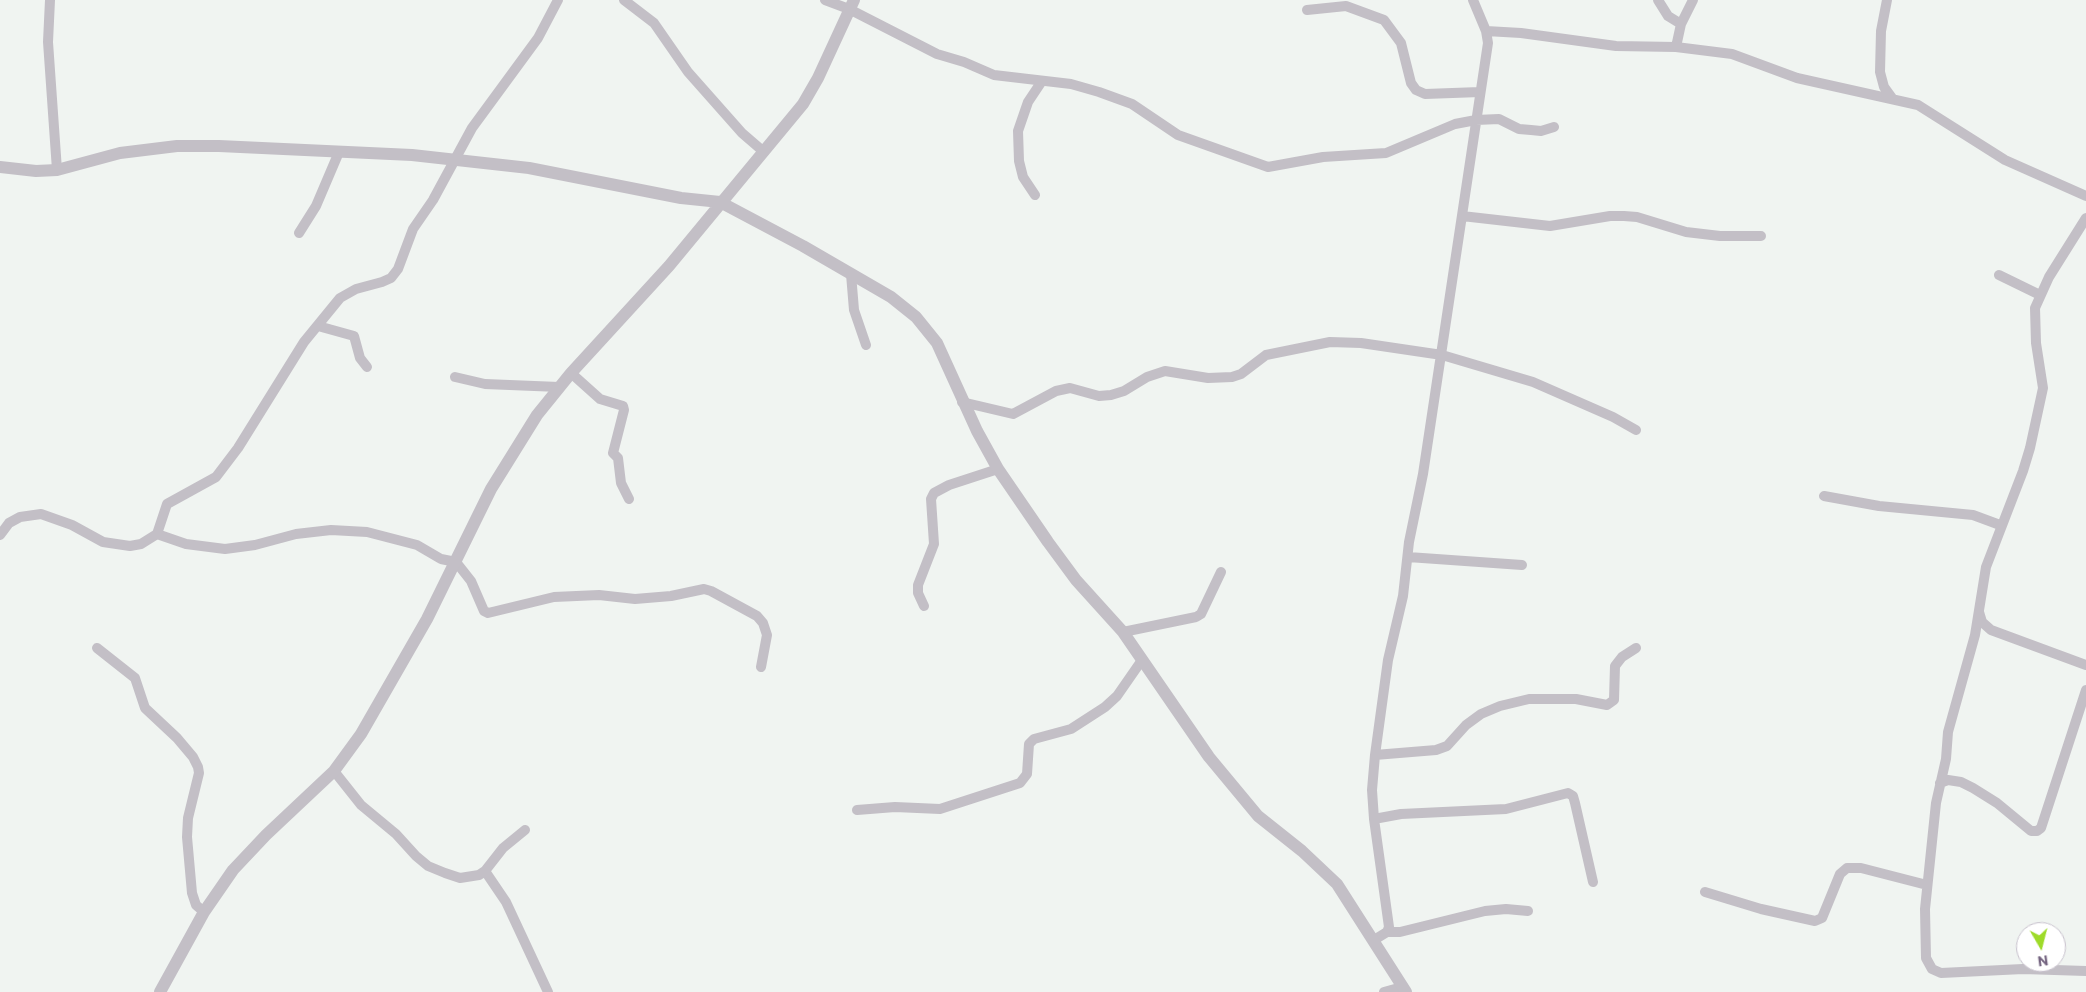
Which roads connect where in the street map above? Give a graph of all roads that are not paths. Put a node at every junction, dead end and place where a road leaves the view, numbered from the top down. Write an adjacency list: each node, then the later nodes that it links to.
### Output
1 (50, 0): 23 (street)
2 (558, 0): 21 (street)
3 (624, 0): 20 (street)
4 (825, 0): 9 (street)
5 (1473, 0): 12 (street)
6 (1658, 0): 11 (street)
7 (1693, 0): 11 (street)
8 (1888, 0): 16 (street)
9 (851, 4): 14 (street); 20 (street)
10 (1307, 10): 15 (street)
11 (1681, 24): 13 (street)
12 (1486, 31): 13 (street); 15 (street)
13 (1676, 47): 16 (street)
14 (1042, 81): 17 (street); 24 (street)
15 (1480, 92): 17 (street)
16 (1892, 98): 25 (street)
17 (1476, 120): 18 (street); 27 (street)
18 (1554, 127)
19 (339, 152): 21 (street); 23 (street); 29 (street)
20 (764, 152): 26 (street)
21 (456, 158): 26 (street); 34 (street)
22 (0, 167): 23 (street)
23 (57, 170)
24 (1035, 195)
25 (2086, 196)
26 (720, 202): 31 (street); 38 (street)
27 (1462, 216): 30 (street); 36 (street)
28 (2086, 218): 33 (street)
29 (299, 232)
30 (1761, 236)
31 (851, 274): 35 (street); 41 (street)
32 (1999, 275): 33 (street)
33 (2040, 295): 46 (street)
34 (318, 326): 37 (street); 47 (street)
35 (866, 345)
36 (1442, 355): 41 (street); 42 (street); 49 (street)
37 (367, 367)
38 (571, 373): 40 (street); 45 (street)
39 (455, 377): 40 (street)
40 (559, 387): 50 (street)
41 (962, 402): 43 (street)
42 (1636, 430)
43 (998, 469): 53 (street); 55 (street)
44 (1824, 496): 46 (street)
45 (629, 500)
46 (2000, 525): 54 (street)
47 (157, 534): 48 (street); 50 (street)
48 (0, 535)
49 (1408, 557): 51 (street); 62 (street)
50 (456, 562): 60 (street); 63 (street)
51 (1522, 565)
52 (1221, 572): 55 (street)
53 (924, 606)
54 (1978, 609): 59 (street); 64 (street)
55 (1123, 632): 58 (street)
56 (98, 648): 73 (street)
57 (1636, 648): 62 (street)
58 (1142, 660): 65 (street); 75 (street)
59 (2086, 666)
60 (761, 667)
61 (2086, 690): 64 (street)
62 (1375, 755): 66 (street)
63 (334, 771): 68 (street); 73 (street)
64 (1940, 782): 70 (street)
65 (857, 810)
66 (1374, 819): 69 (street); 74 (street)
67 (525, 830): 68 (street)
68 (485, 871): 79 (street)
69 (1593, 882)
70 (1927, 885): 71 (street); 76 (street)
71 (1705, 892)
72 (1528, 911): 74 (street)
73 (204, 912): 78 (street)
74 (1387, 932): 75 (street)
75 (1374, 940): 77 (street)
76 (2086, 971)
77 (1404, 990): 80 (street)
78 (160, 992)
79 (548, 992)
80 (1384, 992)

